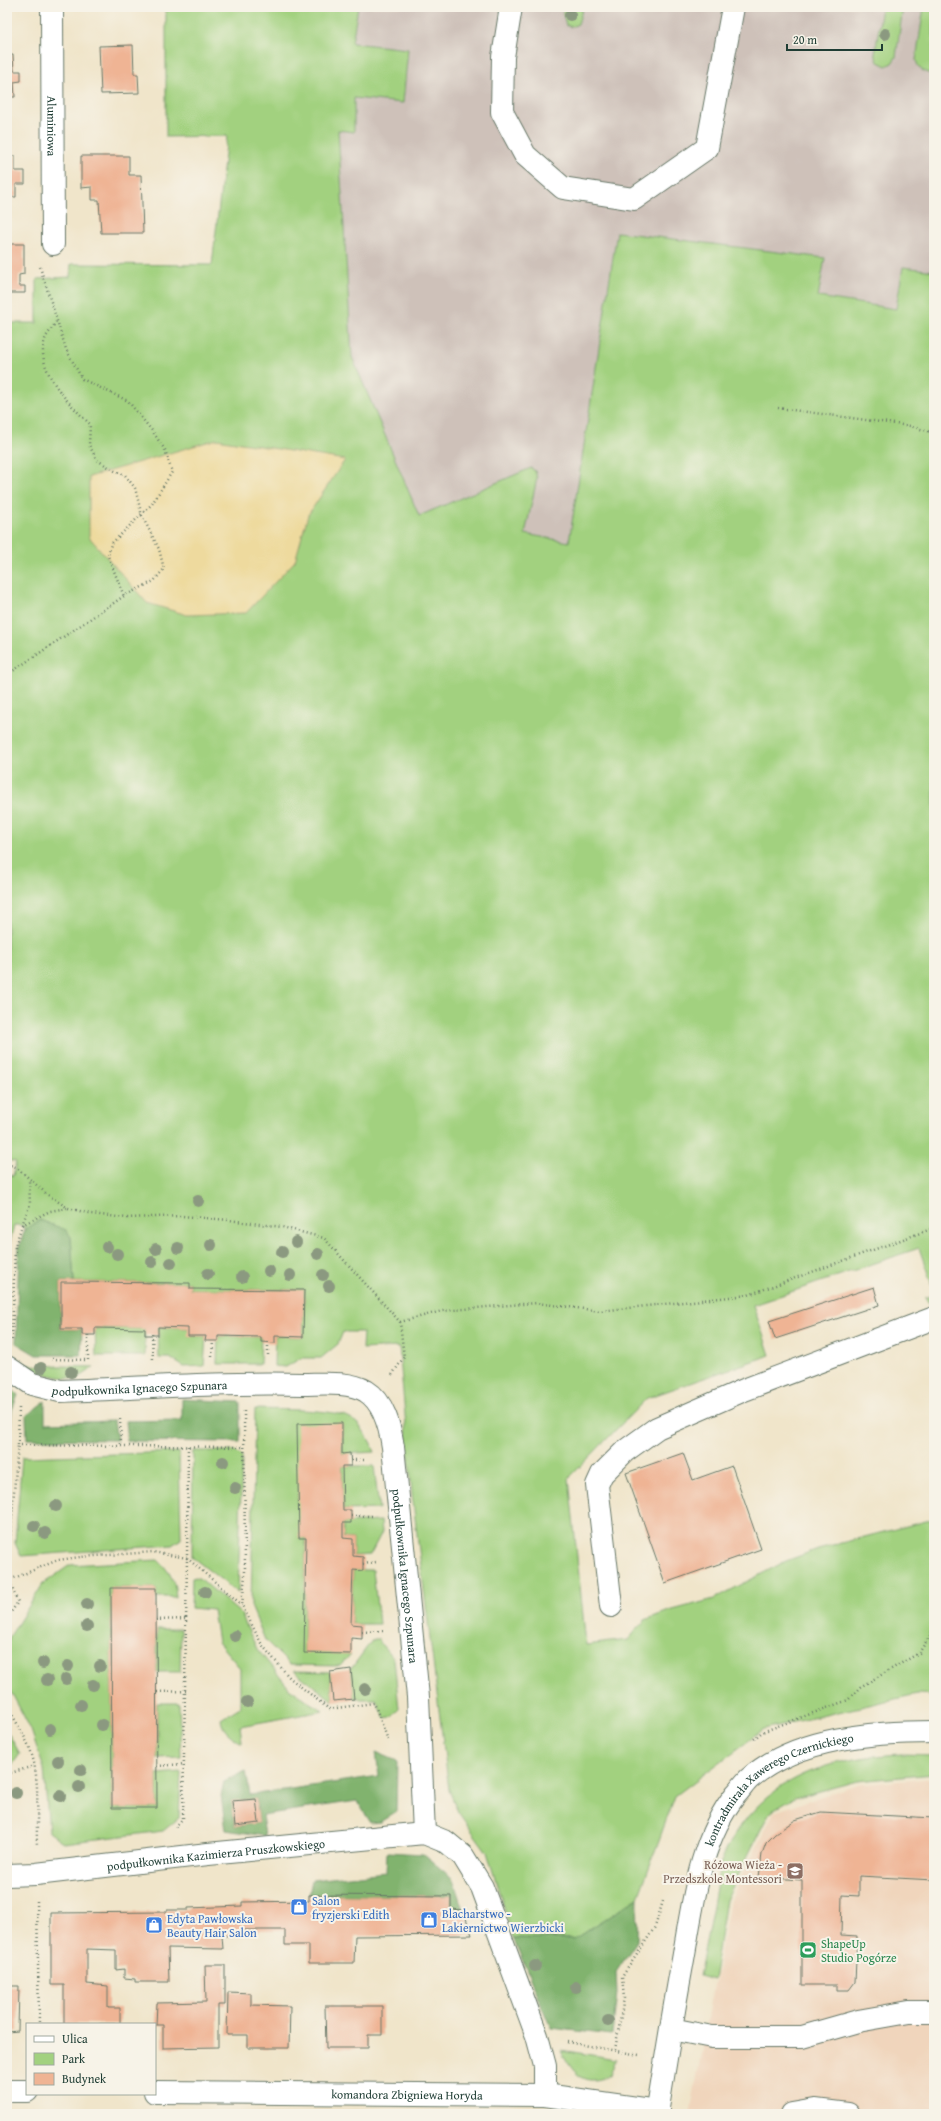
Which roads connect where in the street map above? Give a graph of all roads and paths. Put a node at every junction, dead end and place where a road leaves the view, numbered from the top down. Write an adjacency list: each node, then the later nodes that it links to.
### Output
1 (52, 7): 4 (street, Aluminiowa)
2 (511, 7): 3 (street)
3 (734, 7)
4 (53, 244)
5 (40, 271): 6 (path)
6 (57, 321): 9 (path); 9 (path)
7 (778, 408): 8 (path)
8 (934, 433)
9 (142, 516): 10 (path); 10 (path)
10 (124, 596): 11 (path)
11 (7, 675)
12 (7, 1164): 13 (path)
13 (29, 1178): 14 (path); 15 (path)
14 (68, 1208): 15 (path); 18 (path)
15 (22, 1225): 21 (path)
16 (934, 1228): 18 (path)
17 (934, 1318): 41 (street)
18 (400, 1322): 26 (path)
19 (152, 1334): 23 (path)
20 (88, 1335): 22 (path)
21 (12, 1346)
22 (88, 1360)
23 (153, 1361)
24 (7, 1367): 25 (street, podpułkownika Ignacego Szpunara)
25 (244, 1384): 26 (street, podpułkownika Ignacego Szpunara); 32 (path)
26 (375, 1399): 56 (street, podpułkownika Ignacego Szpunara)
27 (18, 1408): 29 (path)
28 (120, 1419): 30 (path)
29 (18, 1445): 30 (path); 36 (path)
30 (121, 1446): 31 (path)
31 (188, 1446): 32 (path); 35 (path)
32 (244, 1447): 40 (path)
33 (351, 1516): 34 (path)
34 (379, 1516)
35 (188, 1558): 39 (path); 40 (path); 43 (path)
36 (7, 1561): 39 (path)
37 (376, 1562): 38 (path)
38 (363, 1564)
39 (8, 1581): 42 (path)
40 (242, 1605): 50 (path)
41 (611, 1606)
42 (7, 1618)
43 (187, 1619): 44 (path); 47 (path)
44 (156, 1620)
45 (384, 1631): 46 (path)
46 (362, 1632)
47 (186, 1691): 48 (path); 51 (path)
48 (157, 1692)
49 (934, 1732): 59 (street, kontradmirała Xawerego Czernickiego)
50 (388, 1740)
51 (185, 1764): 53 (path); 55 (path)
52 (34, 1766): 54 (path)
53 (157, 1766)
54 (7, 1774)
55 (169, 1832)
56 (424, 1833): 57 (street, podpułkownika Kazimierza Pruszkowskiego); 60 (street)
57 (7, 1875)
58 (934, 2012): 59 (street)
59 (671, 2029): 61 (street, kontradmirała Xawerego Czernickiego)
60 (537, 2036): 61 (path); 65 (street)
61 (665, 2061): 66 (street, kontradmirała Xawerego Czernickiego)
62 (7, 2091): 63 (street)
63 (26, 2092)
64 (156, 2092): 65 (street, komandora Zbigniewa Horyda)
65 (545, 2095): 66 (street, komandora Zbigniewa Horyda)
66 (658, 2112)
67 (792, 2114): 68 (street)
68 (848, 2114)

